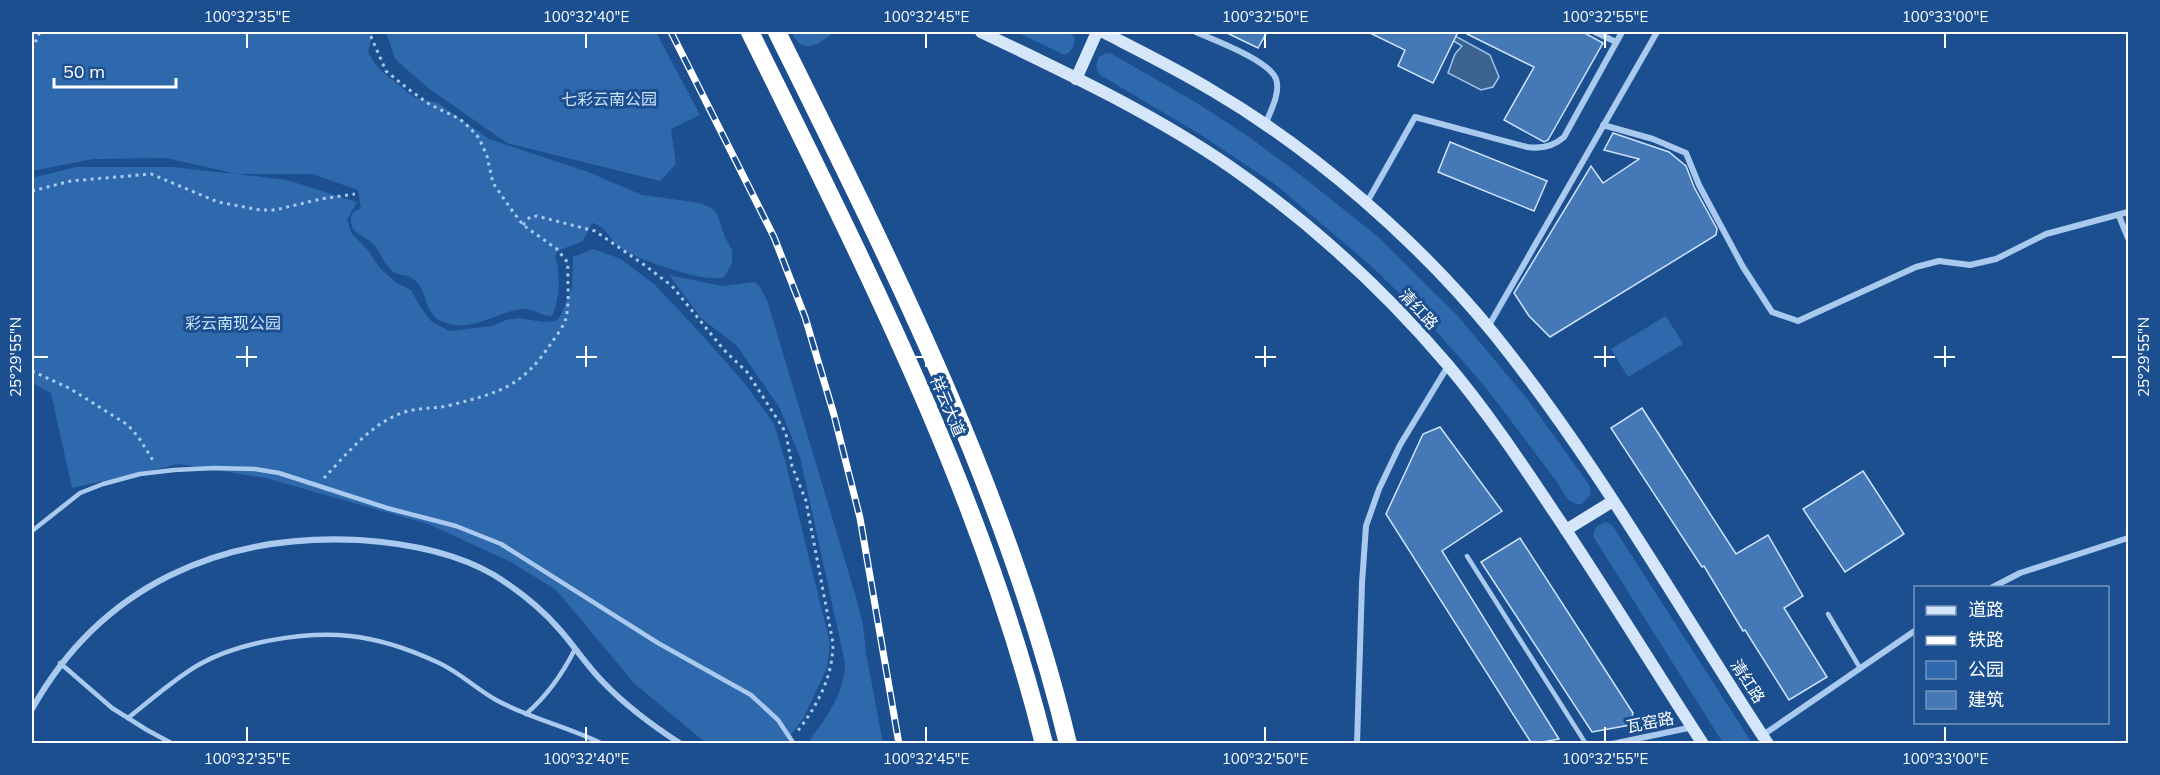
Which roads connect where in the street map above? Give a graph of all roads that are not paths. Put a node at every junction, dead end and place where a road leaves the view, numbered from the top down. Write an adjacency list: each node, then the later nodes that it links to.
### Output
1 (750, 32): 40 (highway, 祥云大道)
2 (777, 32): 41 (highway, 祥云大道)
3 (981, 32): 11 (main road, 清红路)
4 (1097, 32): 11 (main road)
5 (1103, 32): 12 (main road, 清红路)
6 (1196, 32): 12 (street)
7 (1595, 32): 10 (street)
8 (1622, 32): 10 (street)
9 (1657, 32): 13 (street)
10 (1616, 42): 14 (street)
11 (1076, 79): 19 (main road, 清红路)
12 (1265, 125): 14 (main road, 清红路)
13 (1604, 125): 16 (street); 18 (street)
14 (1366, 204): 18 (main road, 清红路)
15 (2128, 213): 16 (street)
16 (2119, 216): 17 (street)
17 (2128, 238)
18 (1488, 327): 20 (main road, 清红路)
19 (1448, 365): 21 (main road, 清红路); 42 (street)
20 (1613, 501): 21 (main road); 35 (main road, 清红路)
21 (1566, 530): 34 (main road, 清红路)
22 (32, 531): 36 (lane)
23 (2128, 538): 25 (street)
24 (1467, 556): 43 (lane)
25 (1995, 586)
26 (1828, 614): 30 (lane)
27 (1914, 631): 30 (street)
28 (575, 649): 29 (street); 32 (lane); 39 (street)
29 (60, 663): 31 (street); 33 (lane)
30 (1860, 668): 35 (street)
31 (32, 709)
32 (526, 714): 33 (lane); 38 (lane)
33 (128, 718): 37 (lane)
34 (1693, 727): 44 (street, 瓦窑路); 45 (main road, 清红路)
35 (1766, 739)
36 (793, 741)
37 (173, 744)
38 (603, 744)
39 (681, 744)
40 (1044, 744)
41 (1068, 744)
42 (1357, 744)
43 (1586, 744)
44 (1612, 744)
45 (1703, 744)

